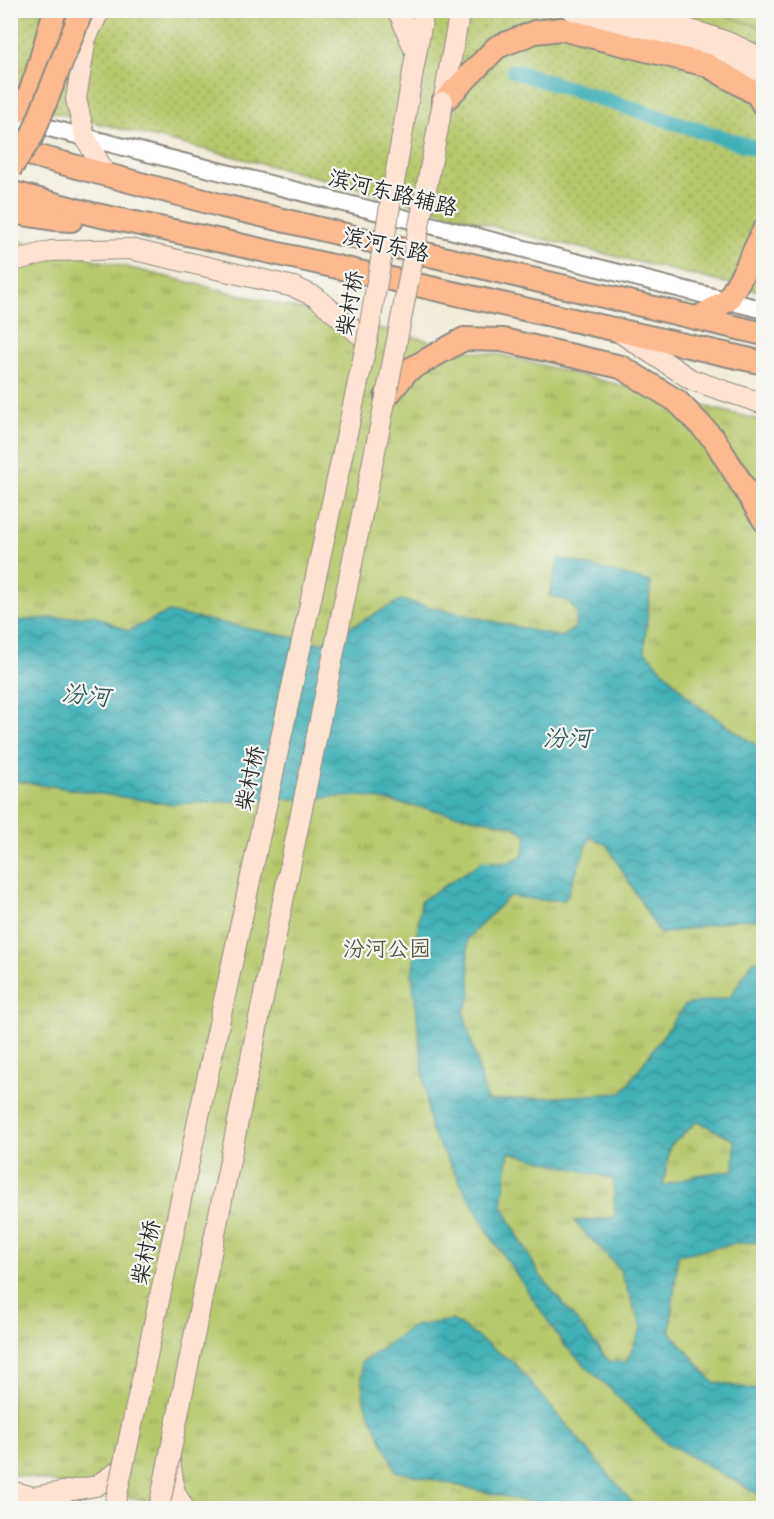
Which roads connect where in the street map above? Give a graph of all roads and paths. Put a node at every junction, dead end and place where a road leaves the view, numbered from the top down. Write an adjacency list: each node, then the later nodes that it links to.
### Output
1 (55, 10): 14 (highway)
2 (82, 10): 17 (highway, bridge)
3 (100, 10): 15 (main road)
4 (396, 10): 9 (main road)
5 (424, 10): 9 (main road, 柴村桥)
6 (460, 10): 12 (main road)
7 (572, 10): 11 (main road)
8 (614, 10): 10 (main road)
9 (416, 54): 29 (main road, 柴村桥, bridge)
10 (764, 62)
11 (764, 81)
12 (443, 102): 13 (highway); 31 (main road, bridge)
13 (764, 106)
14 (10, 118): 15 (street, 滨河东路辅路)
15 (85, 137): 18 (main road); 24 (street, 滨河东路辅路)
16 (10, 149): 18 (highway, 滨河东路)
17 (10, 169)
18 (106, 175): 26 (highway, 滨河东路)
19 (10, 192): 21 (highway, 滨河东路)
20 (10, 212): 21 (highway)
21 (130, 222): 27 (highway, 滨河东路)
22 (764, 230): 24 (highway)
23 (13, 261): 29 (main road)
24 (728, 300): 25 (street, 滨河东路辅路); 26 (highway)
25 (764, 309)
26 (698, 318): 28 (highway, 滨河东路)
27 (614, 329): 30 (highway, 滨河东路); 32 (main road)
28 (764, 334)
29 (367, 341): 35 (main road, 柴村桥, bridge)
30 (764, 363)
31 (386, 397): 33 (highway); 34 (main road, bridge)
32 (764, 404)
33 (764, 520)
34 (169, 1454): 38 (main road, bridge); 39 (main road, bridge)
35 (123, 1468): 36 (main road); 37 (main road, 柴村桥, bridge)
36 (10, 1491)
37 (114, 1509)
38 (159, 1509)
39 (184, 1509)

